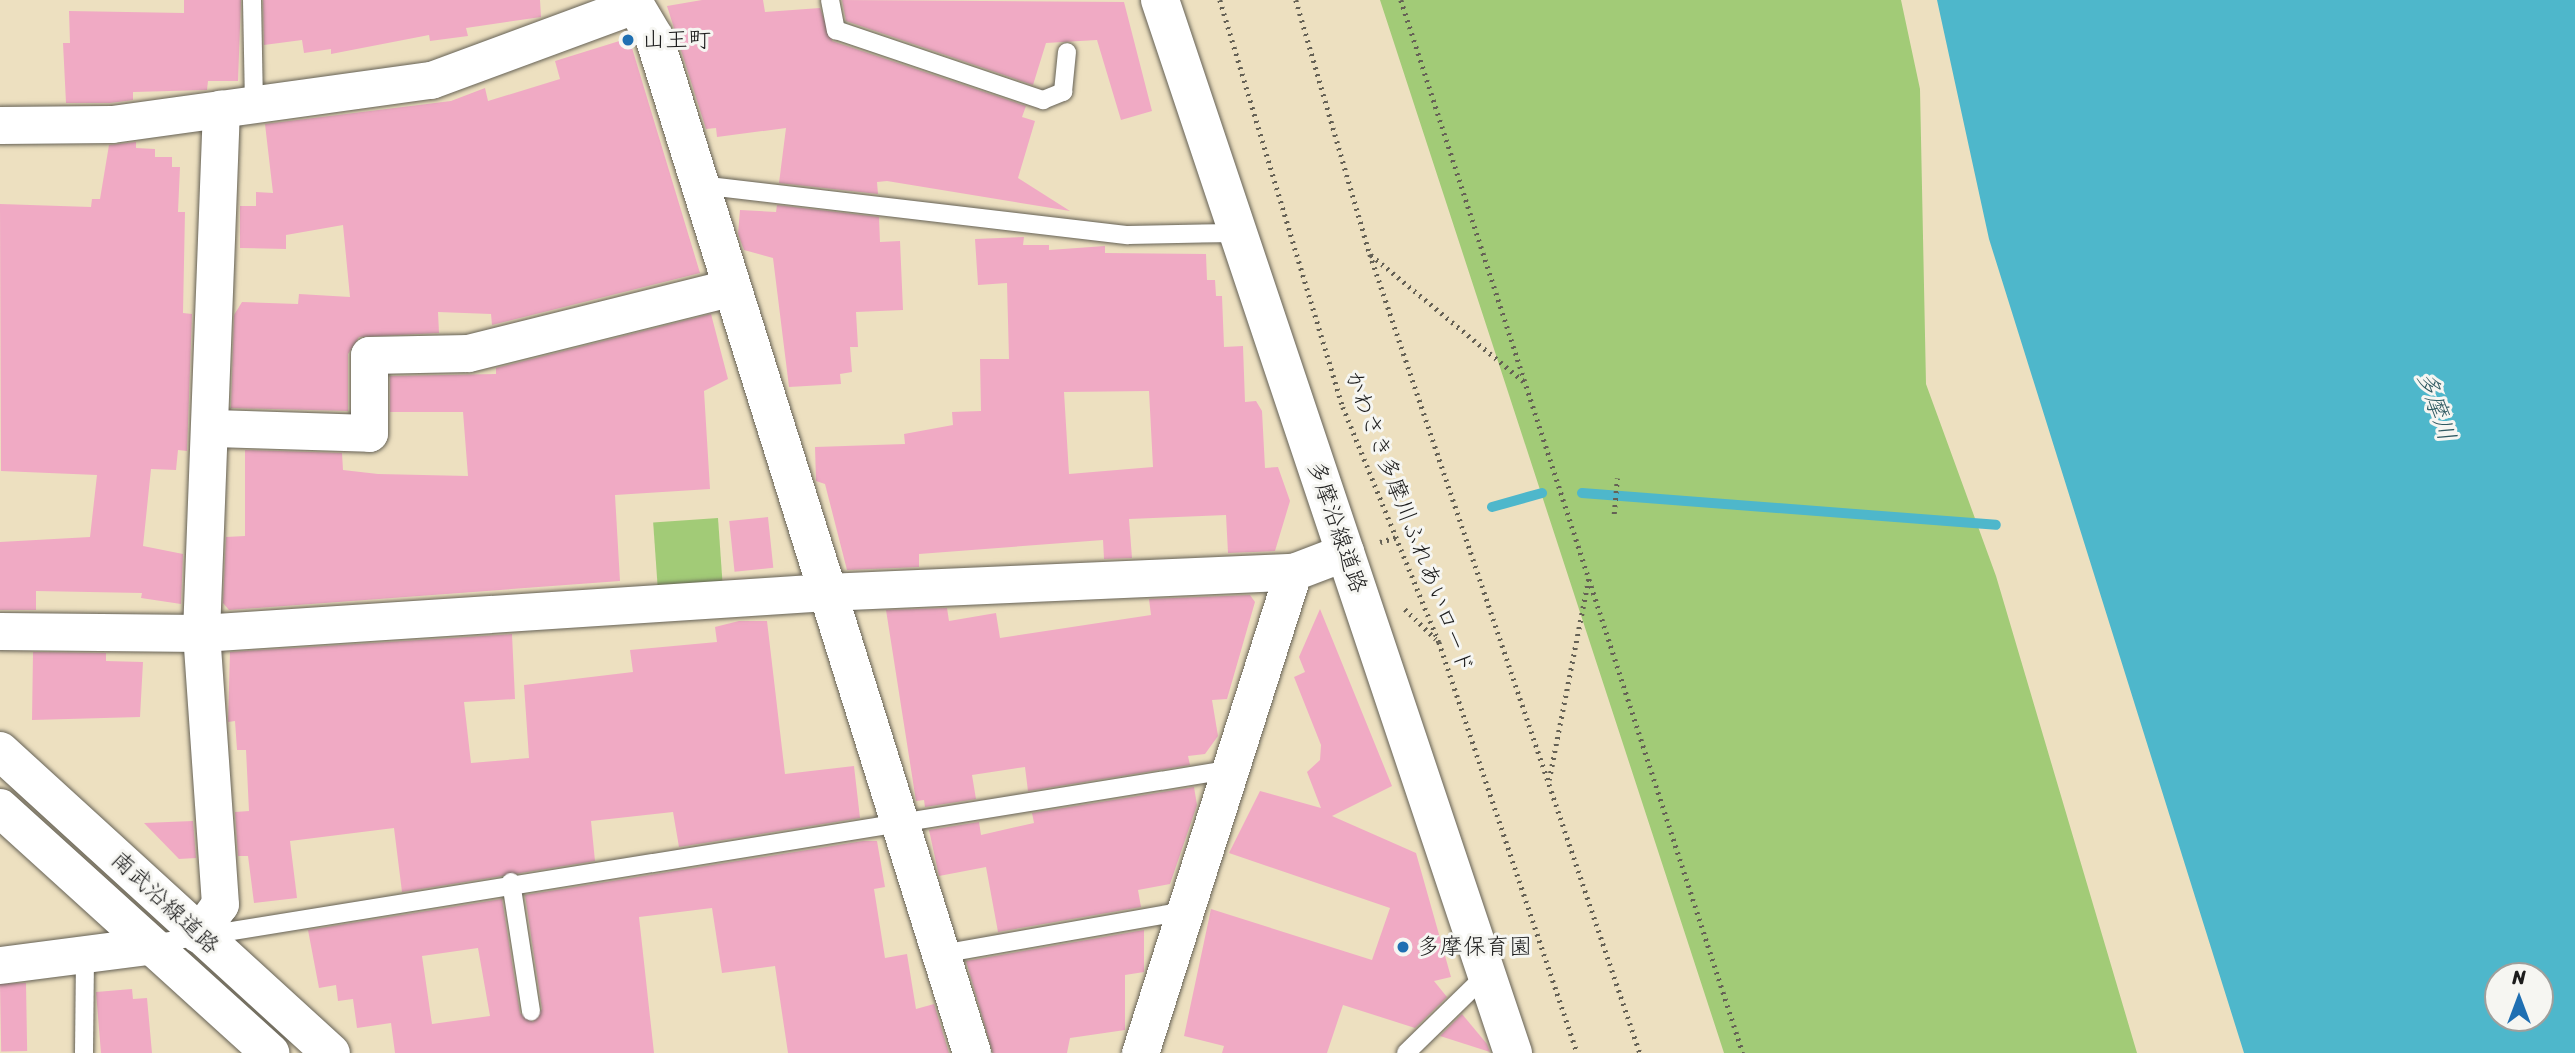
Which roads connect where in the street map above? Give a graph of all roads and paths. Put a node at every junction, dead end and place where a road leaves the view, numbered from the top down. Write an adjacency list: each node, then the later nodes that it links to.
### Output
1 (252, 0): 9 (lane)
2 (830, 0): 8 (lane)
3 (1160, 0): 12 (street, 多摩沿線道路)
4 (1220, 0): 47 (path, かわさき多摩川ふれあいロード)
5 (1296, 0): 13 (path)
6 (1401, 0): 15 (path)
7 (639, 2): 9 (street); 11 (street)
8 (1068, 52)
9 (237, 106): 10 (street); 16 (street)
10 (0, 125)
11 (700, 185): 12 (lane); 14 (street)
12 (1237, 233): 19 (street, 多摩沿線道路)
13 (1370, 254): 15 (path); 27 (path)
14 (732, 287): 16 (street); 22 (street)
15 (1527, 384): 21 (path)
16 (214, 428): 24 (street)
17 (1617, 478): 18 (path)
18 (1614, 514)
19 (1345, 552): 20 (street); 37 (street, 多摩沿線道路)
20 (1293, 572): 22 (street); 26 (street)
21 (1589, 574): 27 (path); 49 (path)
22 (827, 592): 24 (street); 29 (street)
23 (0, 631): 24 (street)
24 (201, 633): 32 (street)
25 (0, 751): 32 (street, 南武沿線道路)
26 (1235, 769): 29 (lane); 31 (street)
27 (1549, 781): 48 (path)
28 (0, 808): 33 (street, 南武沿線道路)
29 (901, 825): 30 (lane); 34 (street)
30 (511, 882): 32 (lane); 38 (lane)
31 (1188, 911): 34 (lane); 44 (street)
32 (198, 934): 33 (lane); 42 (street, 南武沿線道路)
33 (146, 946): 35 (street); 39 (street, 南武沿線道路)
34 (942, 954): 43 (street)
35 (85, 955): 36 (street); 40 (lane)
36 (0, 965)
37 (1487, 974): 45 (lane); 46 (street, 多摩沿線道路)
38 (531, 1010)
39 (242, 1039): 41 (street, 南武沿線道路)
40 (84, 1053)
41 (270, 1053)
42 (331, 1053)
43 (972, 1053)
44 (1140, 1053)
45 (1406, 1053)
46 (1513, 1053)
47 (1577, 1053)
48 (1640, 1053)
49 (1743, 1053)

